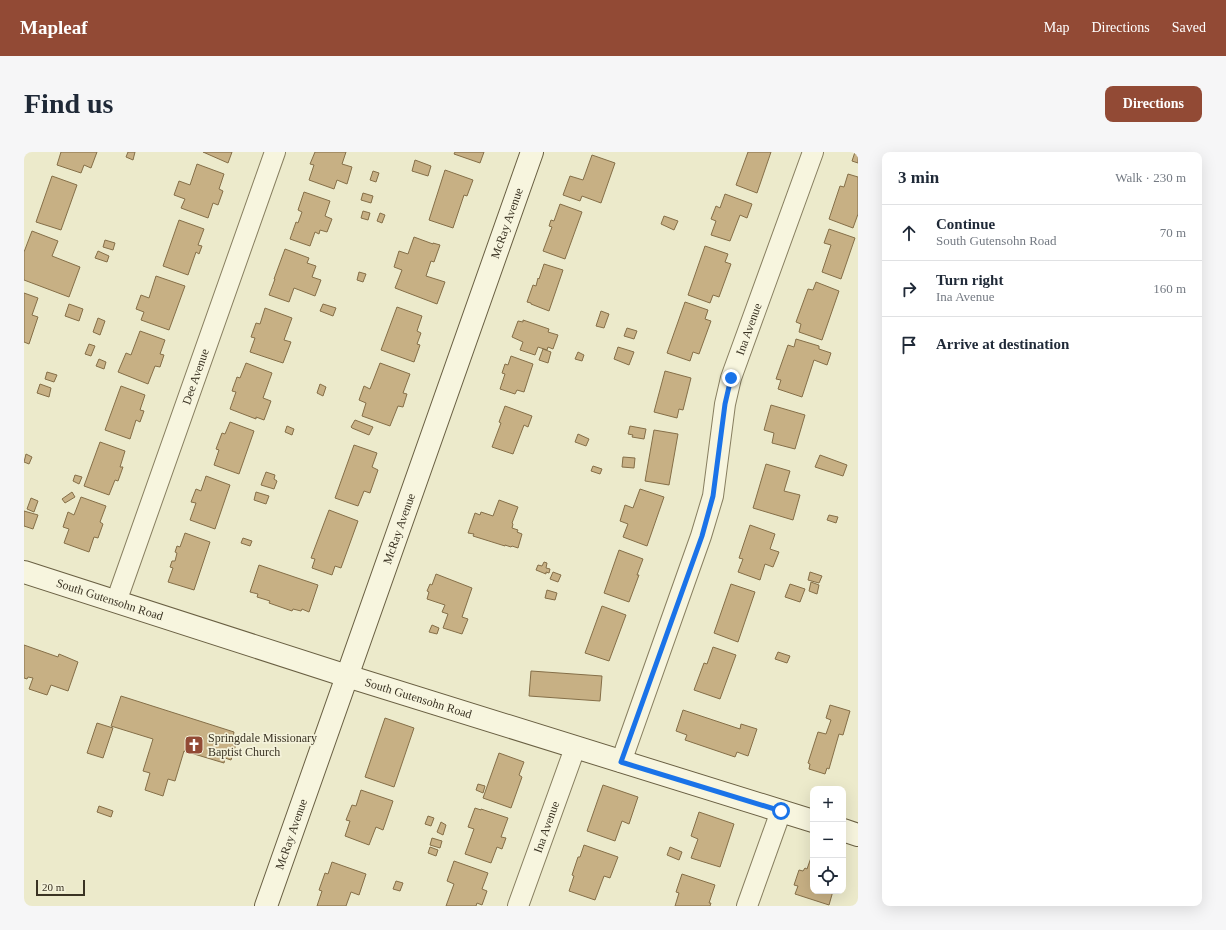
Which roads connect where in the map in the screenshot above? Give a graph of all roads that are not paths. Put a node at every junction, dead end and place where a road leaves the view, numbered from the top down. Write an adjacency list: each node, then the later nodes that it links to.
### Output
1 (275, 152): 5 (street, Dee Avenue)
2 (532, 152): 6 (street, McRay Avenue)
3 (813, 152): 8 (street, Ina Avenue)
4 (24, 572): 5 (street, South Gutensohn Road)
5 (116, 602): 6 (street, South Gutensohn Road)
6 (347, 676): 7 (street, South Gutensohn Road); 13 (street, McRay Avenue)
7 (575, 748): 8 (street, South Gutensohn Road); 14 (street, Ina Avenue)
8 (621, 762): 9 (street, South Gutensohn Road)
9 (781, 811): 10 (street, South Gutensohn Road); 15 (street)
10 (810, 820)
11 (846, 831): 12 (street)
12 (858, 835)
13 (266, 906)
14 (518, 906)
15 (747, 906)

